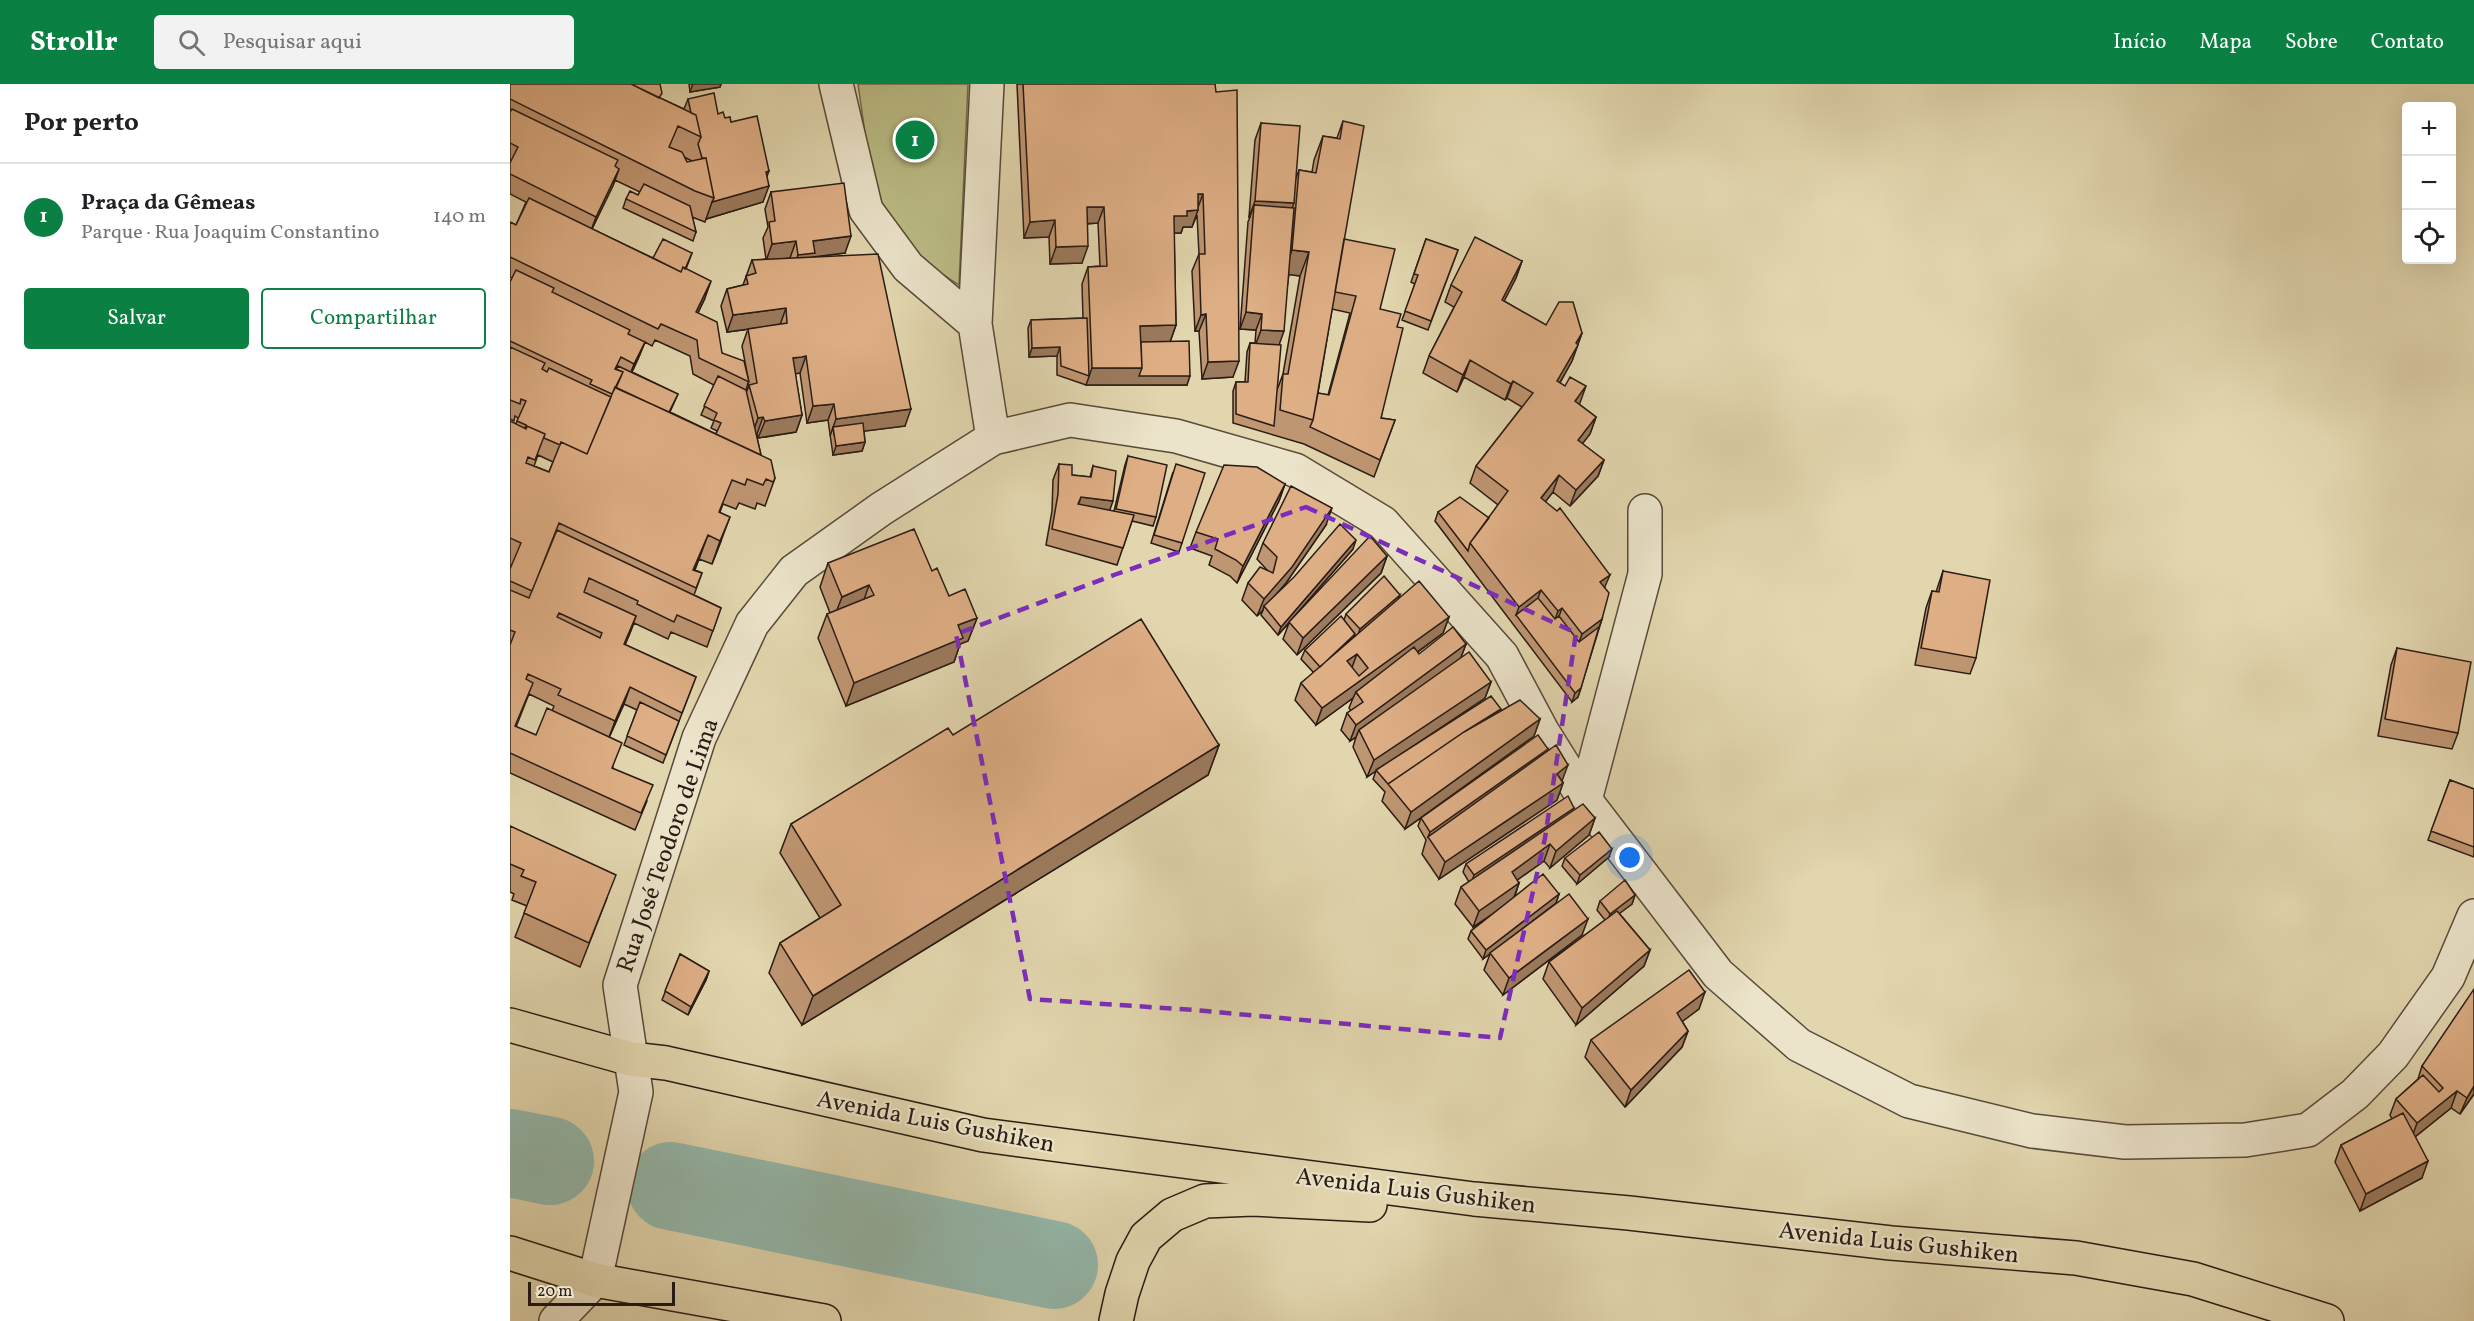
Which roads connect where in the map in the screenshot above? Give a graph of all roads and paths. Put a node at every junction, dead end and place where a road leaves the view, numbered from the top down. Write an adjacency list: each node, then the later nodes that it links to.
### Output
1 (836, 84): 3 (street)
2 (987, 84): 3 (street)
3 (975, 324): 4 (street)
4 (993, 438): 6 (street, Rua José Teodoro de Lima); 9 (street, Rua José Teodoro de Lima)
5 (1645, 511): 6 (street)
6 (1585, 800): 7 (street, Rua José Teodoro de Lima)
7 (2474, 916)
8 (510, 1025): 9 (main road, Avenida Luis Gushiken)
9 (632, 1059): 10 (main road, Avenida Luis Gushiken); 12 (street, Rua José Teodoro de Lima)
10 (1474, 1199): 15 (main road); 16 (main road, Avenida Luis Gushiken)
11 (510, 1253): 12 (main road)
12 (594, 1280): 13 (street); 14 (main road)
13 (556, 1321)
14 (824, 1321)
15 (1116, 1321)
16 (2327, 1321)

